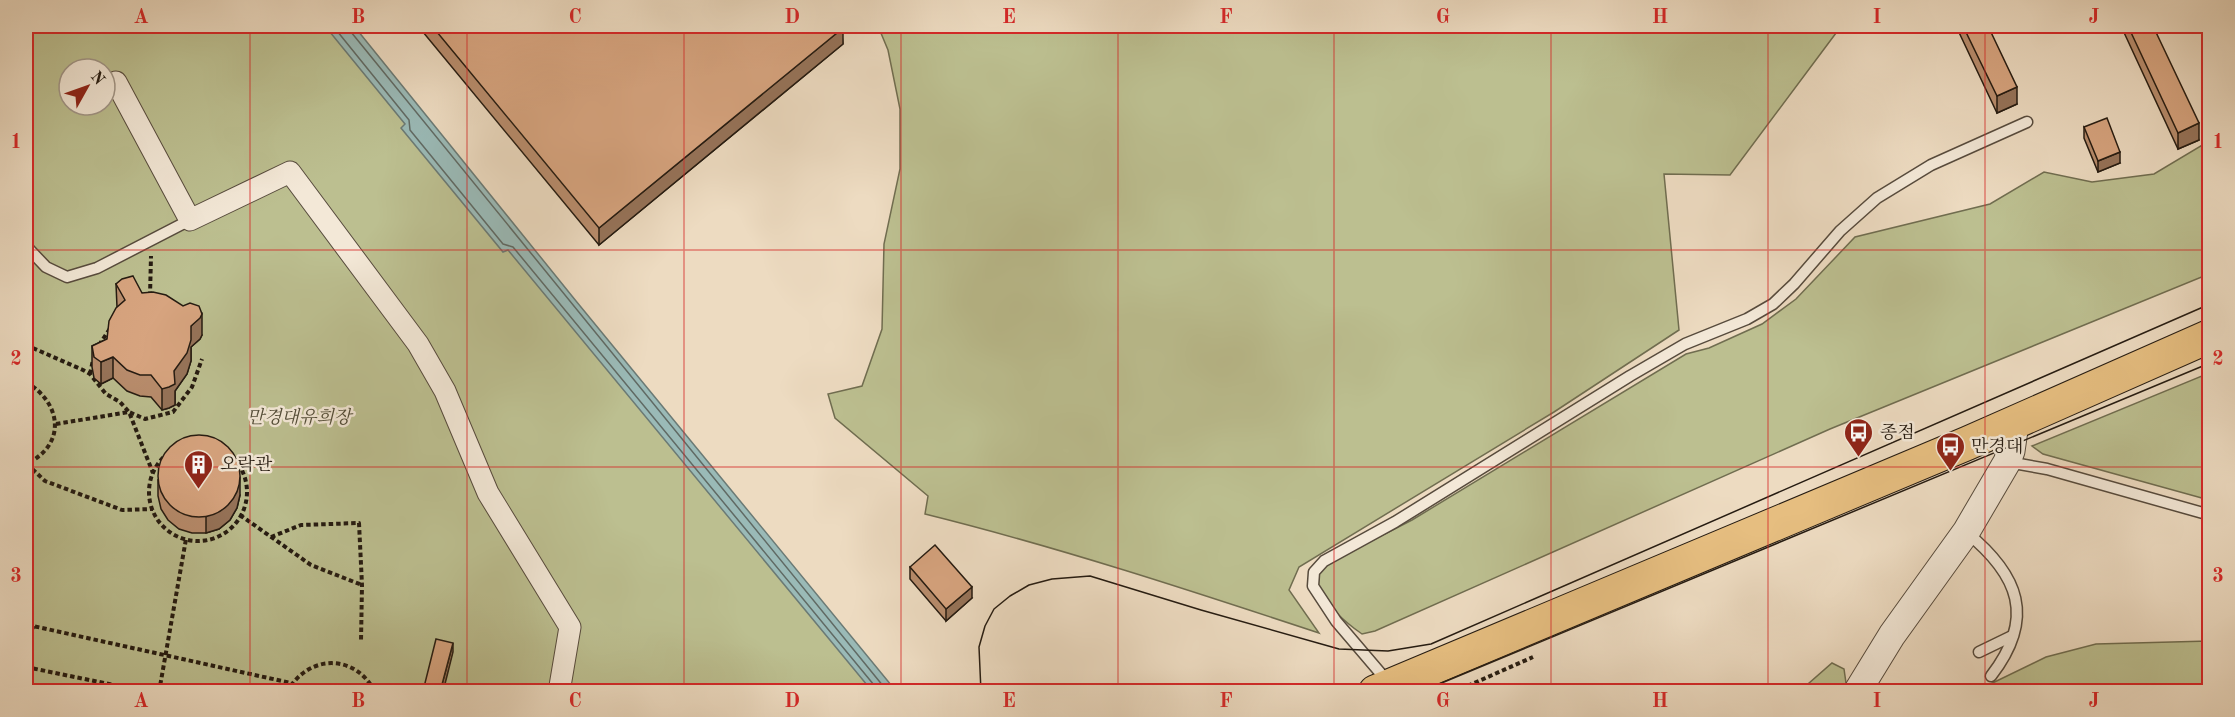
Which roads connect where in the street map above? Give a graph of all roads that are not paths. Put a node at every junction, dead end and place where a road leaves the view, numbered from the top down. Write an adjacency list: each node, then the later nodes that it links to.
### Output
1 (117, 84): 3 (street)
2 (2027, 122): 13 (lane)
3 (190, 220): 4 (lane); 14 (street)
4 (26, 246)
5 (2210, 336): 6 (main road)
6 (2015, 423): 7 (street); 13 (main road)
7 (2007, 462): 8 (lane); 9 (street)
8 (2210, 515)
9 (1966, 532): 10 (lane); 15 (street)
10 (2012, 636): 11 (lane); 12 (lane)
11 (1978, 652)
12 (1991, 676)
13 (1383, 688)
14 (559, 692)
15 (1857, 692)

